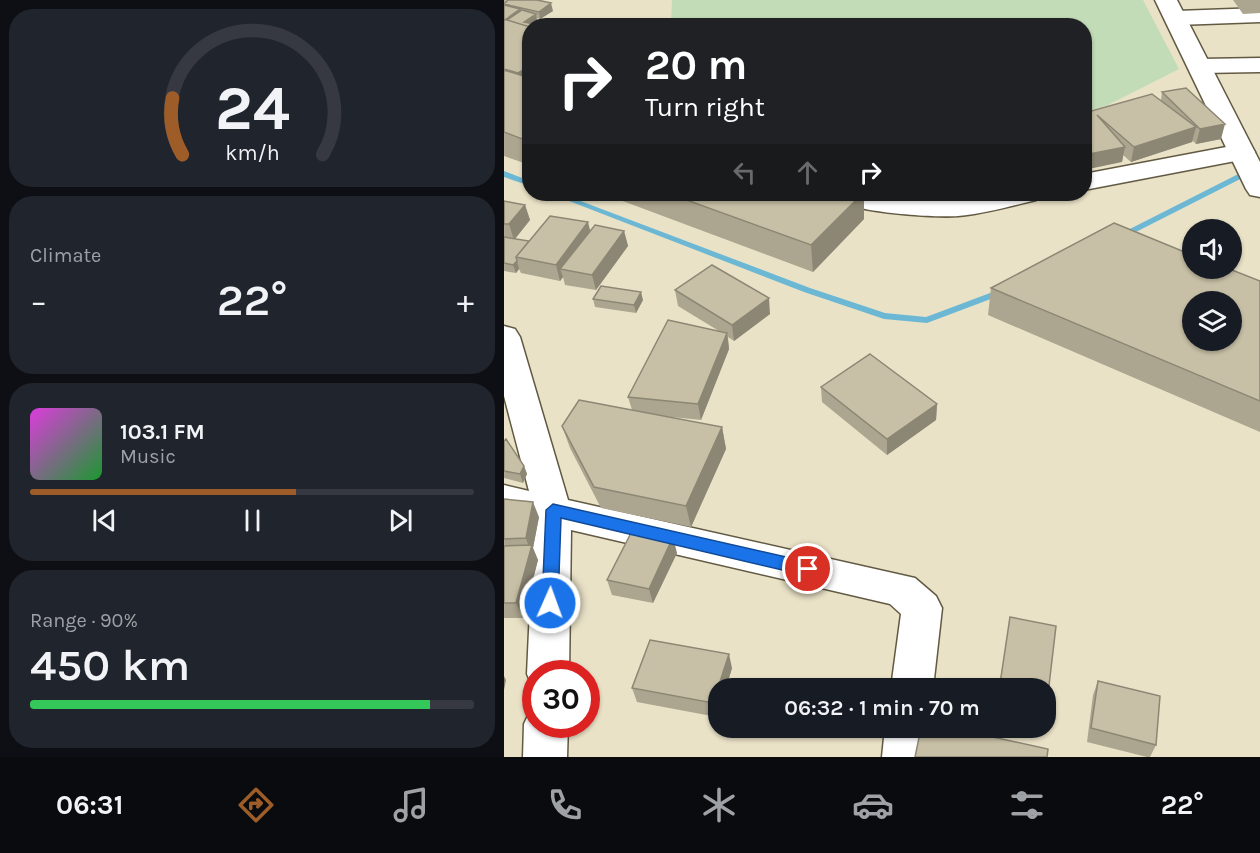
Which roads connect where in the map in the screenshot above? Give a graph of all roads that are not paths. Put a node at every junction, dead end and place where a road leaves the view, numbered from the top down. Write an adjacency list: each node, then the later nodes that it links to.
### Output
1 (1172, 9): 2 (street); 4 (street)
2 (1260, 15)
3 (1260, 65): 4 (street)
4 (1201, 66): 5 (street)
5 (1254, 175): 6 (street)
6 (1092, 182)
7 (864, 201): 8 (street)
8 (992, 201)
9 (504, 337): 11 (street)
10 (504, 500): 11 (street)
11 (553, 510): 12 (street); 13 (street)
12 (548, 660)
13 (913, 678)
14 (546, 738): 16 (street)
15 (906, 738): 17 (street)
16 (545, 757)
17 (904, 757)

